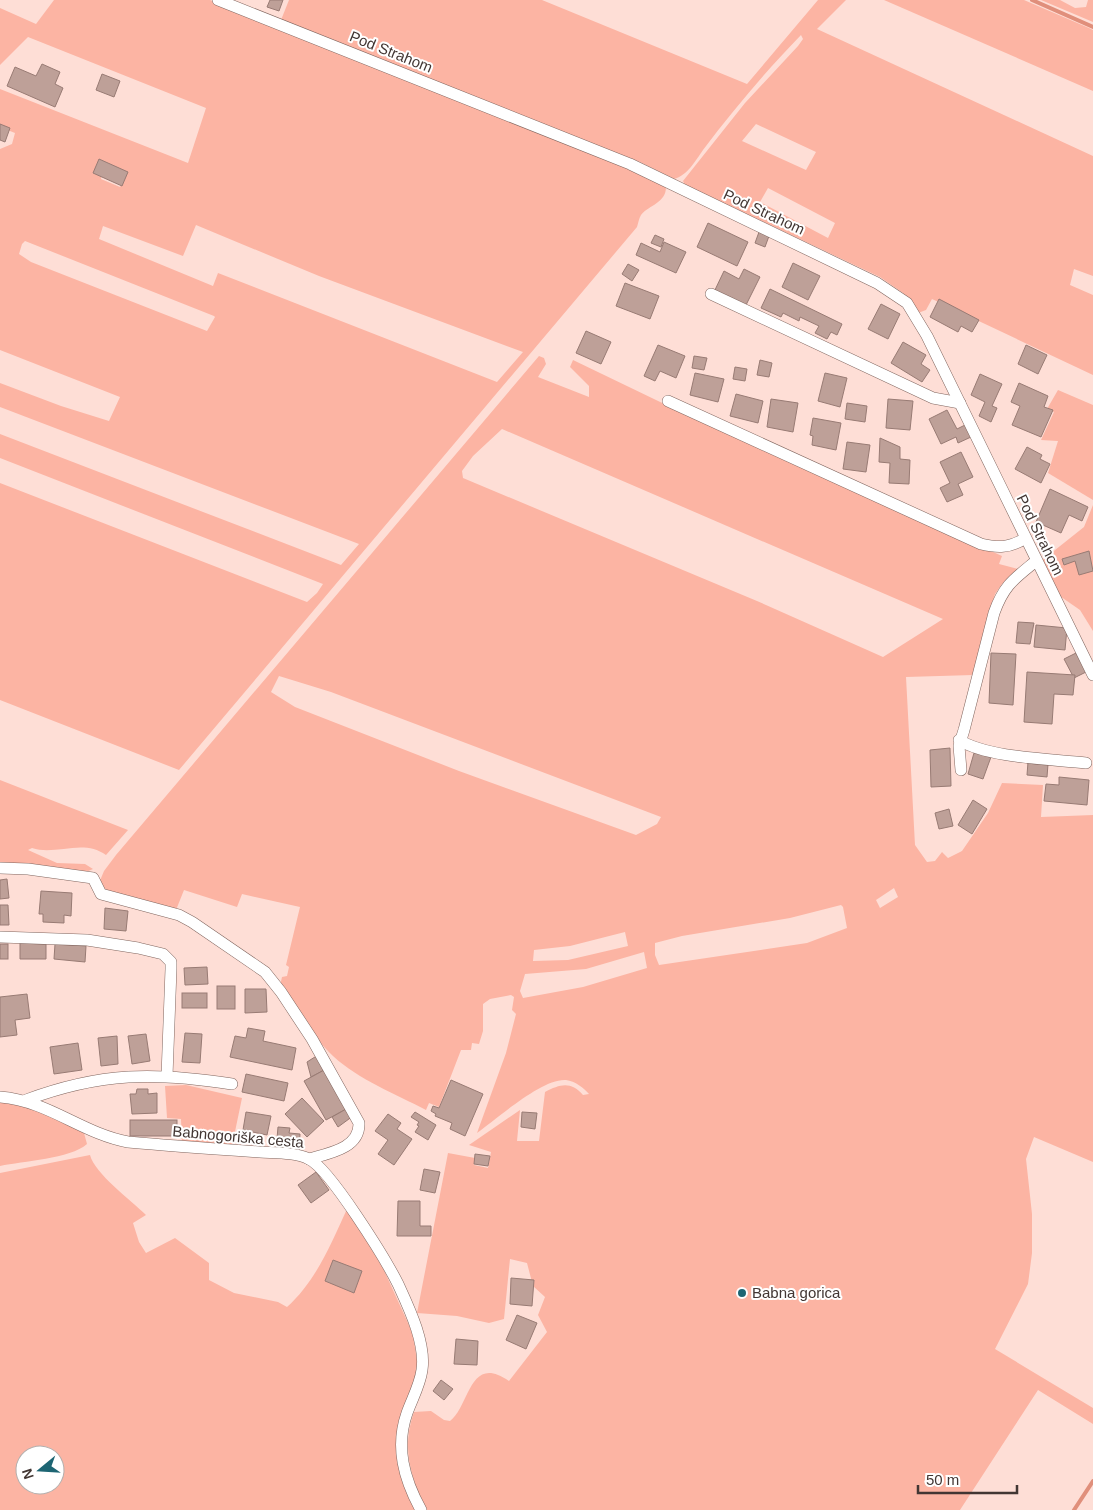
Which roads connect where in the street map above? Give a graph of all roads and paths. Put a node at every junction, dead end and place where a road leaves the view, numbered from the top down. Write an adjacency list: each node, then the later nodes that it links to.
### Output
1 (218, 0): 4 (street, Pod Strahom)
2 (711, 294): 4 (street)
3 (668, 401): 5 (street)
4 (960, 403): 5 (street, Pod Strahom)
5 (1024, 539): 6 (street, Pod Strahom)
6 (1036, 561): 7 (street, Pod Strahom); 8 (street)
7 (1093, 675)
8 (960, 740): 9 (street); 10 (street)
9 (1086, 763)
10 (961, 770)
11 (0, 868): 17 (street)
12 (0, 937): 13 (street)
13 (167, 1076): 14 (street); 16 (street)
14 (232, 1084)
15 (0, 1097): 16 (street, Babnogoriška cesta)
16 (26, 1100): 17 (street, Babnogoriška cesta)
17 (309, 1159): 18 (street, Babnogoriška cesta)
18 (421, 1510)

